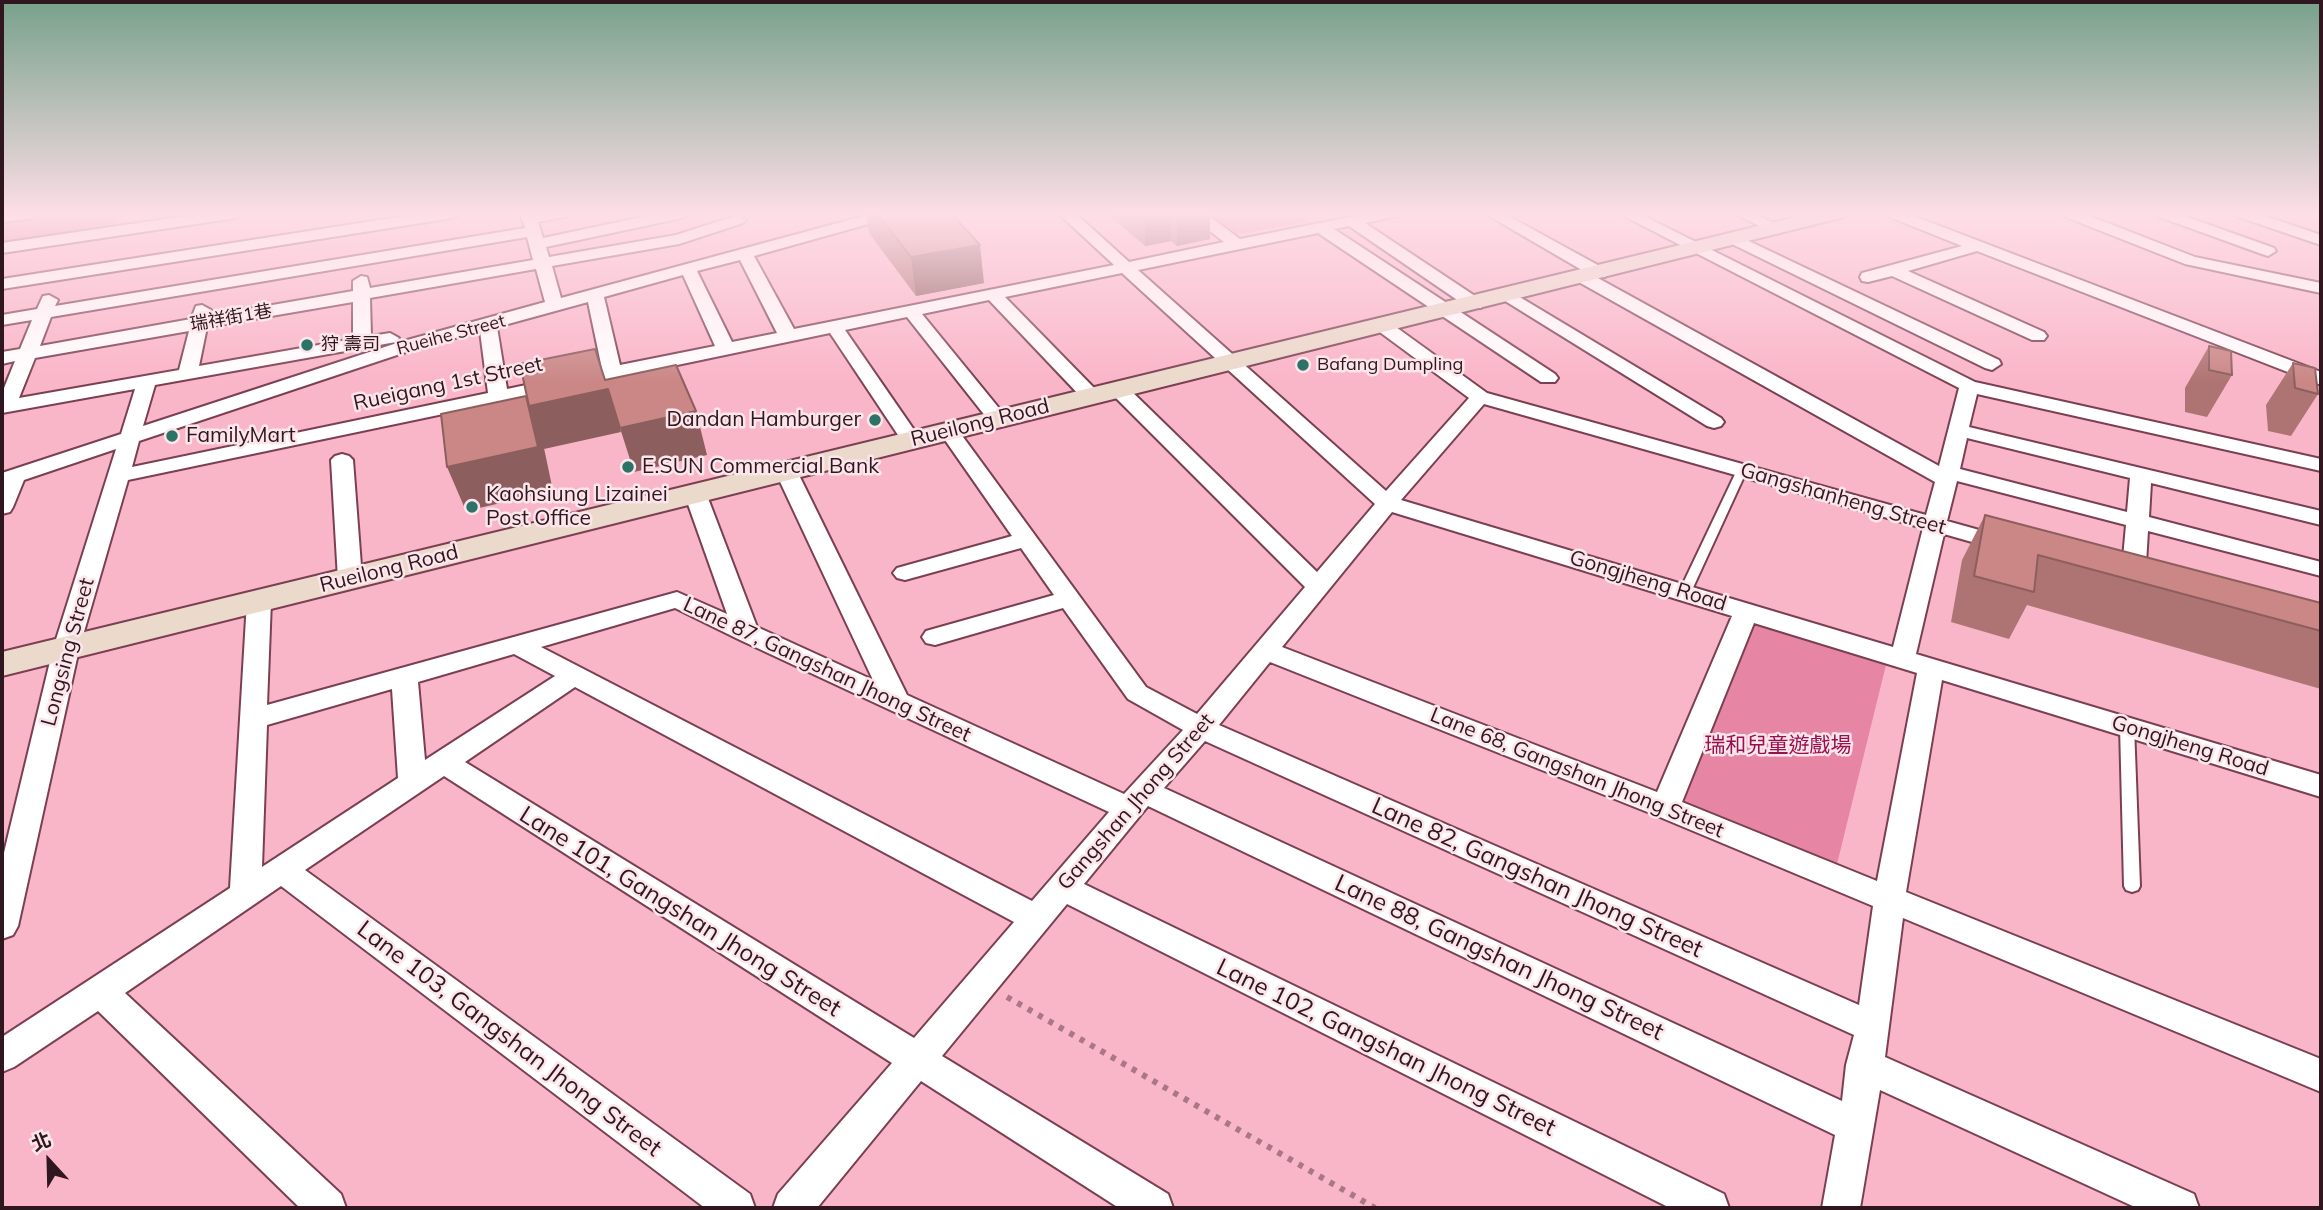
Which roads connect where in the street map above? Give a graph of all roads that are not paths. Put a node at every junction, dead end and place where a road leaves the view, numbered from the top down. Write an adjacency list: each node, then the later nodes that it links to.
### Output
1 (61, 269): 23 (street)
2 (95, 269): 23 (street)
3 (210, 269): 27 (street)
4 (305, 269): 27 (street)
5 (361, 269): 30 (street)
6 (502, 269): 30 (street, 瑞祥街1巷)
7 (545, 269): 33 (street)
8 (686, 269): 31 (street, Rueihe Street)
9 (688, 269): 46 (street)
10 (754, 269): 43 (street)
11 (1108, 269): 29 (street, Rueigang 1st Street)
12 (1129, 269): 49 (street, Gongjheng Road)
13 (1401, 269): 34 (street)
14 (1410, 269): 34 (street)
15 (1582, 269): 24 (street)
16 (1613, 269): 24 (street, Rueilong Road)
17 (1740, 269): 57 (street)
18 (1797, 269): 51 (street)
19 (2039, 269): 55 (street)
20 (2077, 269): 50 (street)
21 (2232, 269): 28 (street)
22 (1893, 270): 25 (street); 44 (street)
23 (59, 275): 26 (street); 36 (street)
24 (1591, 275): 32 (street, Rueilong Road); 73 (street)
25 (1868, 277)
26 (2, 284)
27 (207, 286): 36 (street); 39 (street)
28 (2321, 288)
29 (992, 293): 35 (street, Rueigang 1st Street); 60 (street)
30 (361, 295): 39 (street, 瑞祥街1巷); 45 (street)
31 (595, 295): 33 (street, Rueihe Street); 52 (street)
32 (1508, 295): 34 (street, Rueilong Road); 64 (street)
33 (555, 306): 37 (street, Rueihe Street)
34 (1462, 307): 42 (street, Rueilong Road); 54 (street)
35 (910, 310): 41 (street, Rueigang 1st Street); 63 (street)
36 (44, 313): 38 (street); 47 (street)
37 (529, 313): 40 (street, Rueihe Street); 45 (street)
38 (2, 320)
39 (199, 323): 47 (street, 瑞祥街1巷); 53 (street)
40 (488, 324): 59 (street); 67 (street, Rueihe Street)
41 (834, 326): 43 (street, Rueigang 1st Street); 68 (street)
42 (1383, 327): 49 (street, Rueilong Road); 61 (street, Gangshanheng Street)
43 (788, 336): 46 (street, Rueigang 1st Street)
44 (2038, 336)
45 (362, 343): 53 (street)
46 (726, 349): 52 (street, Rueigang 1st Street)
47 (28, 354): 48 (street, 瑞祥街1巷); 62 (street)
48 (2, 358)
49 (1231, 363): 58 (street, Rueilong Road); 78 (street, Gongjheng Road)
50 (2321, 363)
51 (1992, 364)
52 (612, 372): 59 (street, Rueigang 1st Street)
53 (188, 374): 56 (street)
54 (1548, 378)
55 (2321, 379)
56 (147, 381): 62 (street); 67 (street, Longsing Street)
57 (1969, 386): 66 (street); 70 (street)
58 (1118, 388): 60 (street, Rueilong Road); 90 (street)
59 (498, 396): 74 (street, Rueigang 1st Street)
60 (1091, 396): 63 (street, Rueilong Road)
61 (1480, 397): 71 (street, Gangshanheng Street); 78 (street, Gangshan Jhong Street)
62 (4, 407)
63 (997, 418): 65 (street, Rueilong Road)
64 (1714, 422)
65 (948, 430): 68 (street, Rueilong Road); 83 (street, Lane 82, Gangshan Jhong Street)
66 (1958, 430): 73 (street); 75 (street)
67 (129, 436): 74 (street, Longsing Street); 76 (street, Rueihe Street)
68 (911, 440): 72 (street, Rueilong Road)
69 (342, 460): 88 (street)
70 (2321, 465)
71 (1742, 470): 82 (street, Gangshanheng Street); 92 (lane)
72 (786, 471): 77 (street, Rueilong Road); 106 (street)
73 (1947, 475): 81 (street); 82 (street)
74 (117, 476): 99 (street, Longsing Street)
75 (2141, 476): 80 (street); 81 (street)
76 (8, 477): 79 (street, Rueihe Street)
77 (695, 493): 88 (street, Rueilong Road); 96 (street)
78 (1387, 503): 90 (street, Gangshan Jhong Street); 92 (street, Gongjheng Road)
79 (2, 508)
80 (2321, 519)
81 (2137, 523): 85 (street); 89 (street)
82 (1935, 525): 84 (street, Gangshanheng Street); 101 (street)
83 (1027, 539): 87 (street); 93 (street, Lane 82, Gangshan Jhong Street)
84 (2027, 550)
85 (2321, 569)
86 (2106, 572): 89 (street)
87 (905, 573)
88 (350, 579): 94 (street, Rueilong Road)
89 (2133, 580): 91 (street)
90 (1319, 587): 100 (street, Gangshan Jhong Street)
91 (2160, 587)
92 (1685, 592): 95 (street, Gongjheng Road)
93 (1069, 598): 97 (street); 109 (street, Lane 82, Gangshan Jhong Street)
94 (259, 601): 99 (street, Rueilong Road); 107 (street)
95 (1746, 610): 101 (street, Gongjheng Road); 114 (street)
96 (747, 633): 98 (street, Lane 87, Gangshan Jhong Street); 106 (street, Lane 87, Gangshan Jhong Street)
97 (934, 637)
98 (517, 645): 104 (street, Lane 87, Gangshan Jhong Street); 105 (street)
99 (66, 649): 102 (street, Rueilong Road); 121 (street, Longsing Street)
100 (1264, 650): 109 (street, Gangshan Jhong Street); 114 (street, Lane 68, Gangshan Jhong Street)
101 (1903, 657): 103 (street, Gongjheng Road)
102 (2, 664)
103 (1931, 666): 108 (street, Gongjheng Road); 119 (street)
104 (404, 676): 107 (street, Lane 87, Gangshan Jhong Street); 111 (street)
105 (573, 676): 110 (street); 120 (street)
106 (897, 701): 113 (street, Lane 87, Gangshan Jhong Street)
107 (253, 719): 118 (street)
108 (2127, 726): 112 (street, Gongjheng Road); 116 (lane)
109 (1201, 728): 113 (street, Gangshan Jhong Street); 123 (street, Lane 82, Gangshan Jhong Street)
110 (444, 762): 111 (street); 125 (street, Lane 101, Gangshan Jhong Street)
111 (413, 783): 115 (street)
112 (2321, 786)
113 (1136, 800): 117 (street, Gangshan Jhong Street); 128 (street, Lane 88, Gangshan Jhong Street)
114 (1664, 807): 119 (street, Lane 68, Gangshan Jhong Street)
115 (282, 870): 118 (street); 130 (street, Lane 103, Gangshan Jhong Street)
116 (2132, 886)
117 (1062, 887): 120 (street, Gangshan Jhong Street); 133 (street, Lane 102, Gangshan Jhong Street)
118 (245, 895): 122 (street)
119 (1889, 901): 123 (street); 127 (street, Lane 68, Gangshan Jhong Street)
120 (1036, 918): 125 (street, Gangshan Jhong Street)
121 (2, 926)
122 (100, 991): 124 (street); 129 (street)
123 (1873, 1027): 126 (street)
124 (2, 1056)
125 (916, 1061): 131 (street, Gangshan Jhong Street); 132 (street, Lane 101, Gangshan Jhong Street)
126 (1864, 1065): 128 (street); 135 (street)
127 (2321, 1076)
128 (1854, 1125): 134 (street)
129 (322, 1207)
130 (736, 1208)
131 (792, 1208)
132 (1154, 1208)
133 (1710, 1208)
134 (1841, 1208)
135 (2180, 1208)

